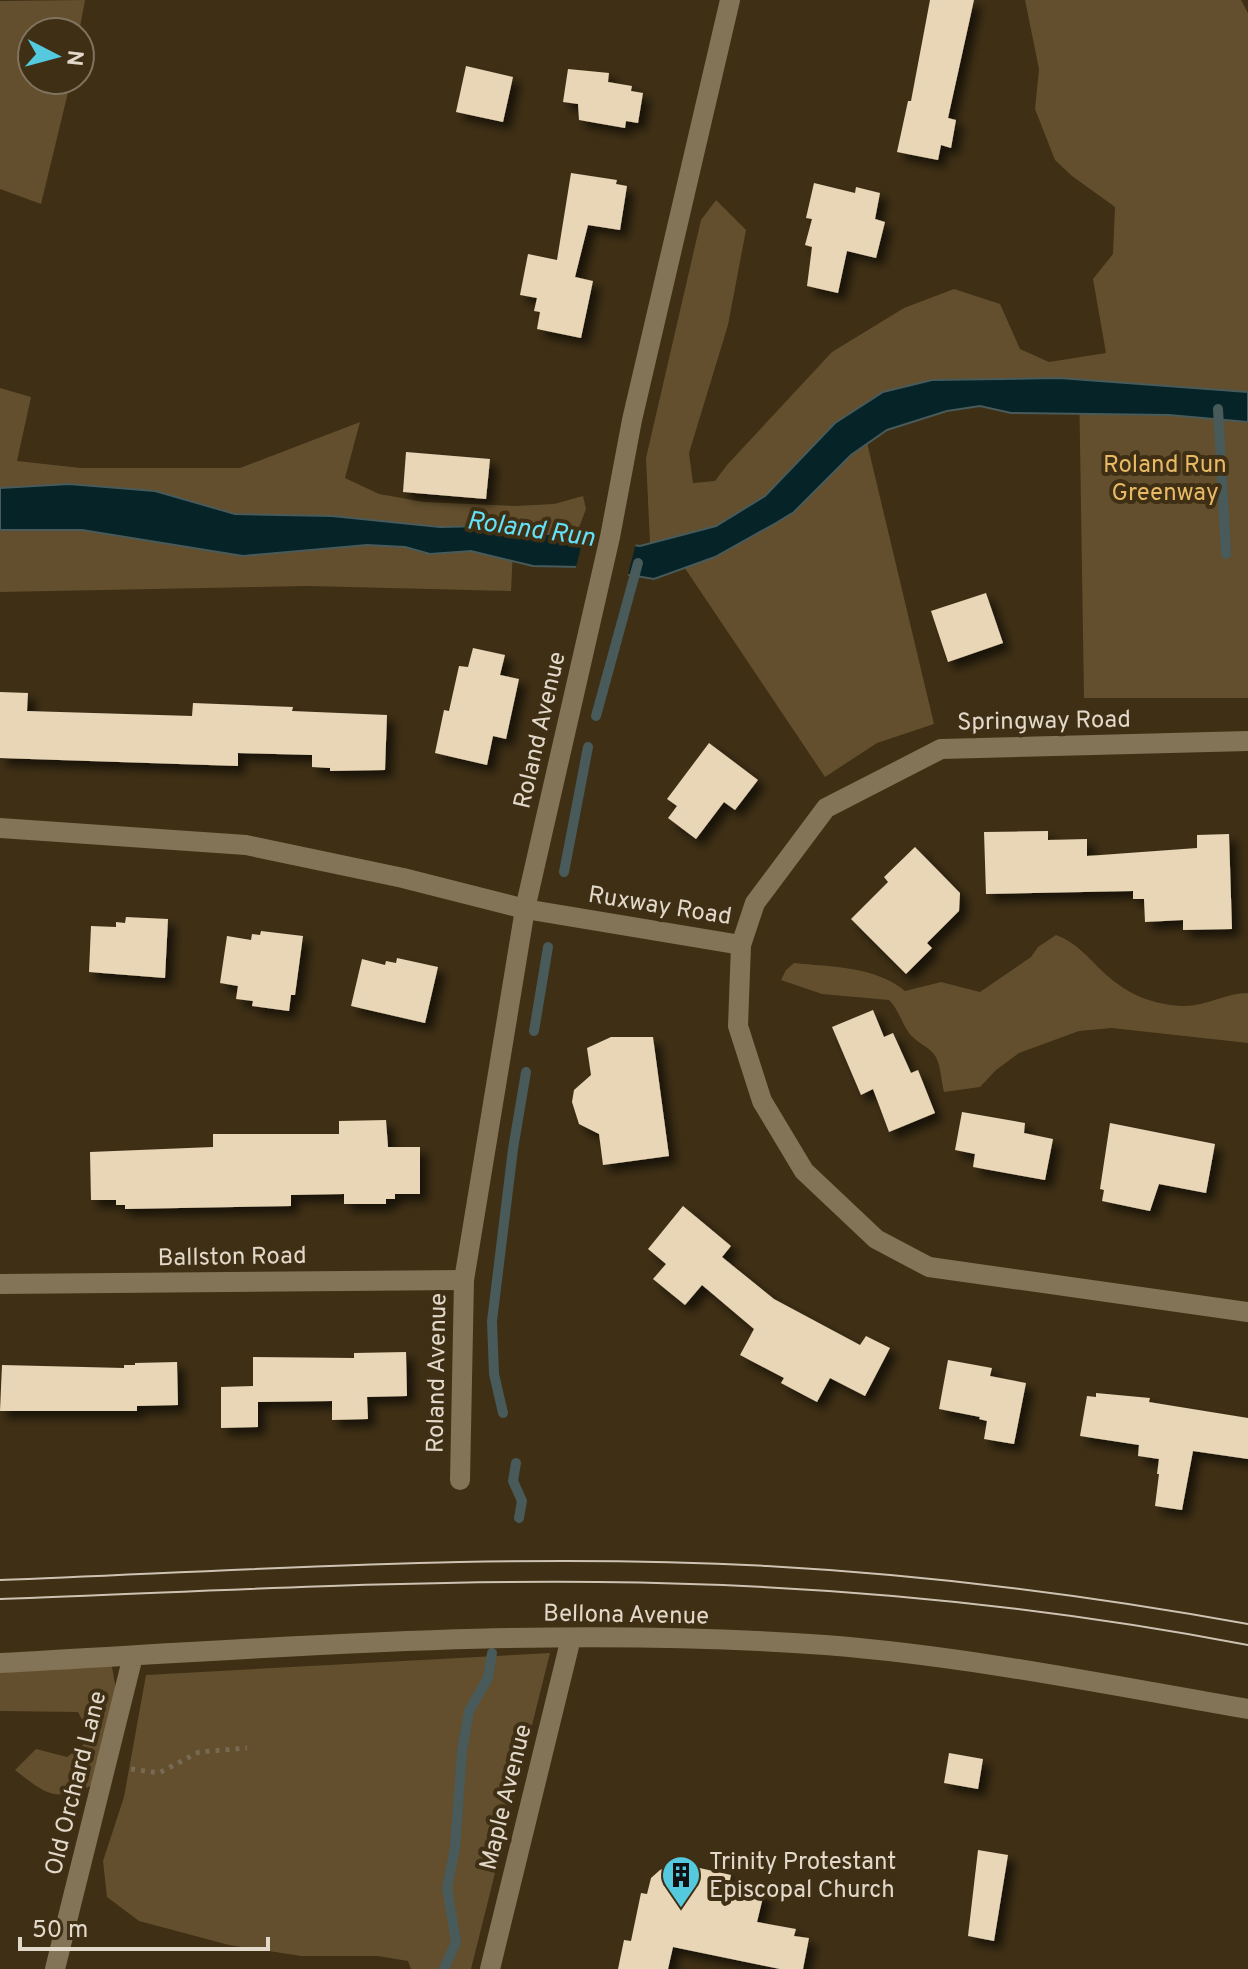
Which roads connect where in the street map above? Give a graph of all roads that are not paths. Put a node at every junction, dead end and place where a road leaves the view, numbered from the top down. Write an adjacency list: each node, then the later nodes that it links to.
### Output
1 (730, 0): 4 (street, Roland Avenue)
2 (1248, 741): 5 (street, Springway Road)
3 (0, 828): 4 (street, Ruxway Road)
4 (525, 909): 5 (street, Ruxway Road); 6 (street, Roland Avenue)
5 (741, 945): 8 (street, Ruxway Road)
6 (464, 1280): 7 (street, Ballston Road); 9 (street, Roland Avenue)
7 (0, 1284)
8 (1248, 1312)
9 (460, 1480)
10 (571, 1638): 11 (street, Bellona Avenue); 13 (street, Bellona Avenue); 15 (street, Maple Avenue)
11 (133, 1656): 12 (street, Bellona Avenue); 14 (street, Old Orchard Lane)
12 (0, 1663)
13 (1248, 1709)
14 (55, 1969)
15 (490, 1969)

